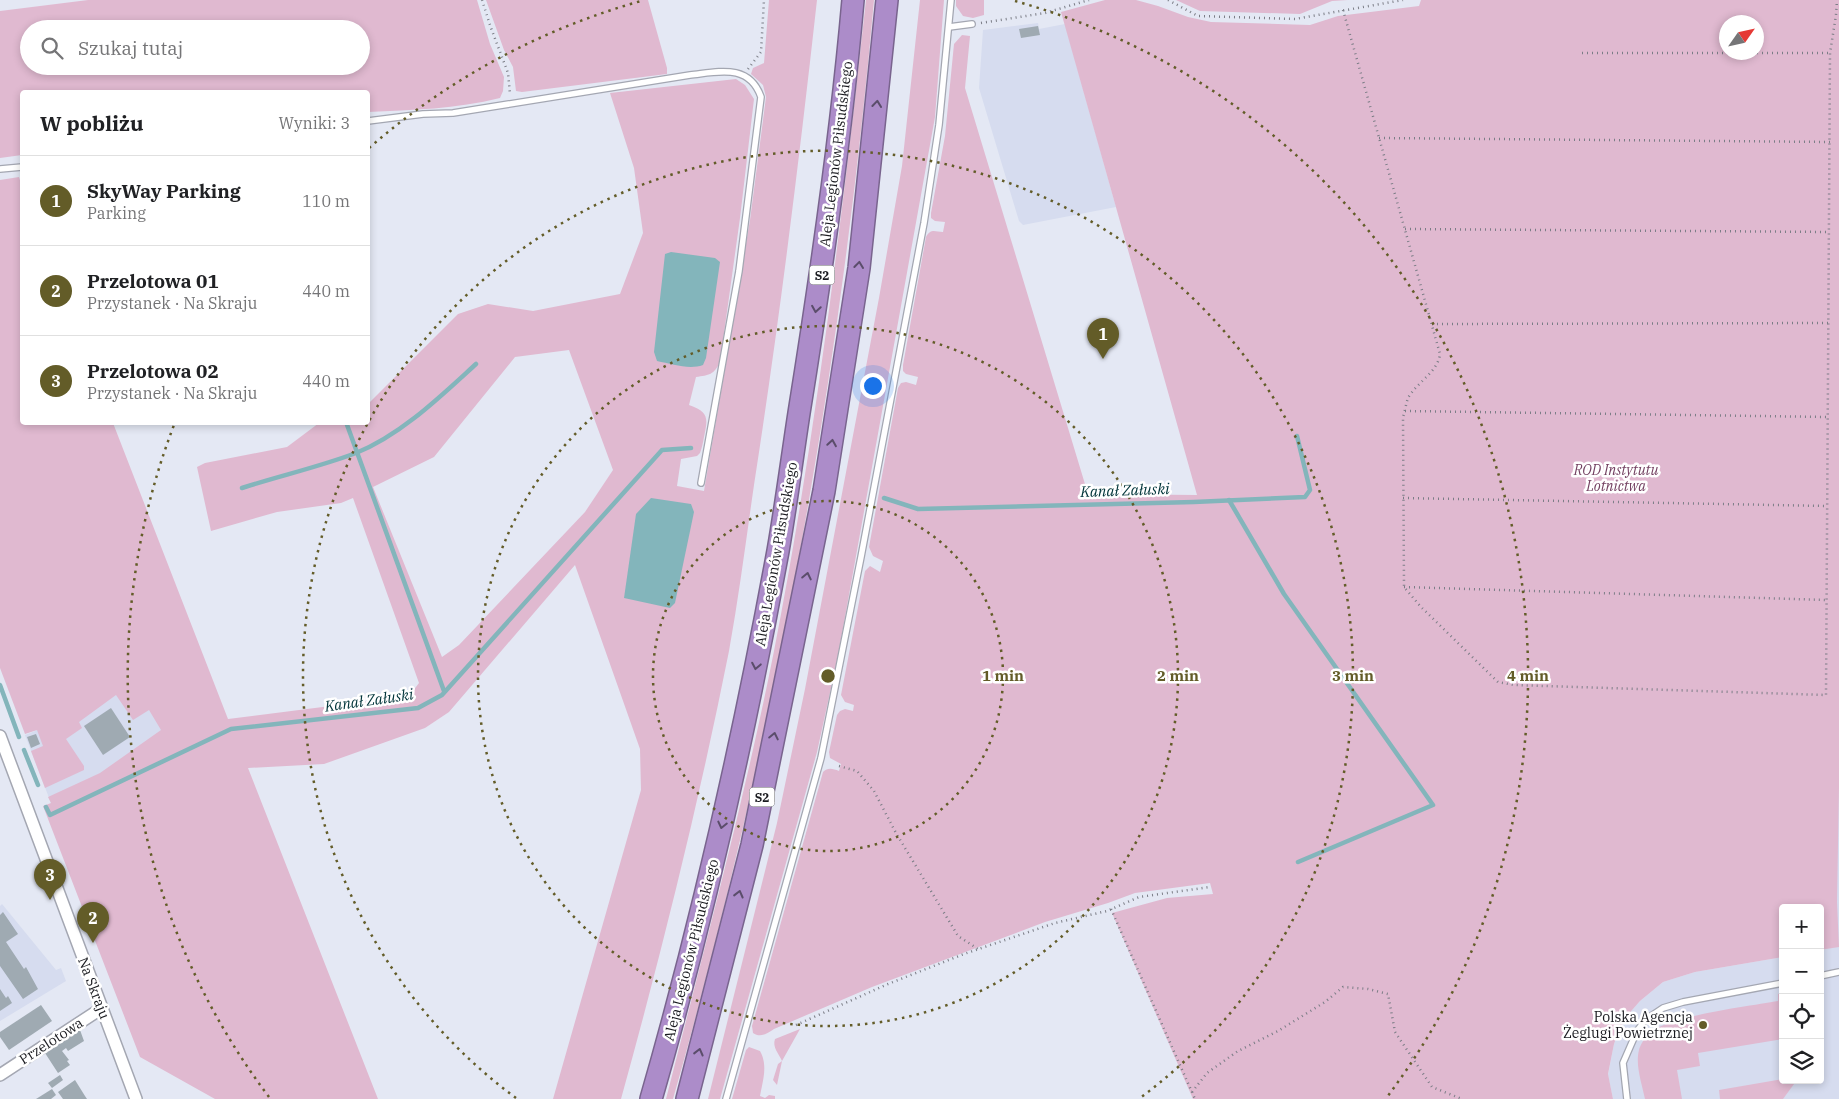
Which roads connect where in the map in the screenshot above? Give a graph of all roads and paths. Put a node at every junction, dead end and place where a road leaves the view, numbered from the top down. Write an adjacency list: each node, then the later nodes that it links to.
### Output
1 (482, 0): 16 (path)
2 (764, 0): 15 (path)
3 (853, 0): 46 (highway, Aleja Legionów Piłsudskiego / S2, one-way to 46)
4 (887, 0): 47 (highway, S2, one-way to 4)
5 (951, 0): 12 (lane)
6 (1089, 0): 11 (path)
7 (1168, 0): 10 (path)
8 (1403, 0): 10 (path)
9 (1837, 0): 14 (path)
10 (1342, 10): 18 (path)
11 (972, 24): 12 (lane)
12 (949, 27): 48 (lane)
13 (1582, 53): 14 (path)
14 (1830, 53): 19 (path)
15 (743, 75): 16 (lane); 28 (lane)
16 (508, 105): 17 (lane)
17 (370, 121)
18 (1379, 138): 19 (path); 22 (path)
19 (1830, 142): 23 (path)
20 (20, 166): 21 (lane)
21 (0, 169)
22 (1405, 230): 23 (path); 25 (path)
23 (1830, 232): 24 (path)
24 (1829, 323): 25 (path); 27 (path)
25 (1432, 324): 26 (path)
26 (1405, 410): 27 (path); 29 (path)
27 (1828, 417): 30 (path)
28 (701, 483)
29 (1403, 498): 30 (path); 31 (path)
30 (1827, 506): 32 (path)
31 (1404, 587): 32 (path); 32 (path)
32 (1826, 600)
33 (0, 736): 41 (street, Na Skraju)
34 (839, 766): 37 (path)
35 (1210, 887): 36 (path)
36 (1111, 909): 37 (path); 44 (path)
37 (978, 949): 42 (path)
38 (1839, 972): 39 (lane)
39 (1824, 975)
40 (1779, 983): 51 (lane)
41 (102, 1008): 43 (street, Przelotowa); 45 (street, Na Skraju)
42 (796, 1025)
43 (0, 1074)
44 (1192, 1092): 49 (path); 50 (path)
45 (136, 1099)
46 (651, 1099)
47 (687, 1099)
48 (726, 1099)
49 (1195, 1099)
50 (1462, 1099)
51 (1627, 1099)

